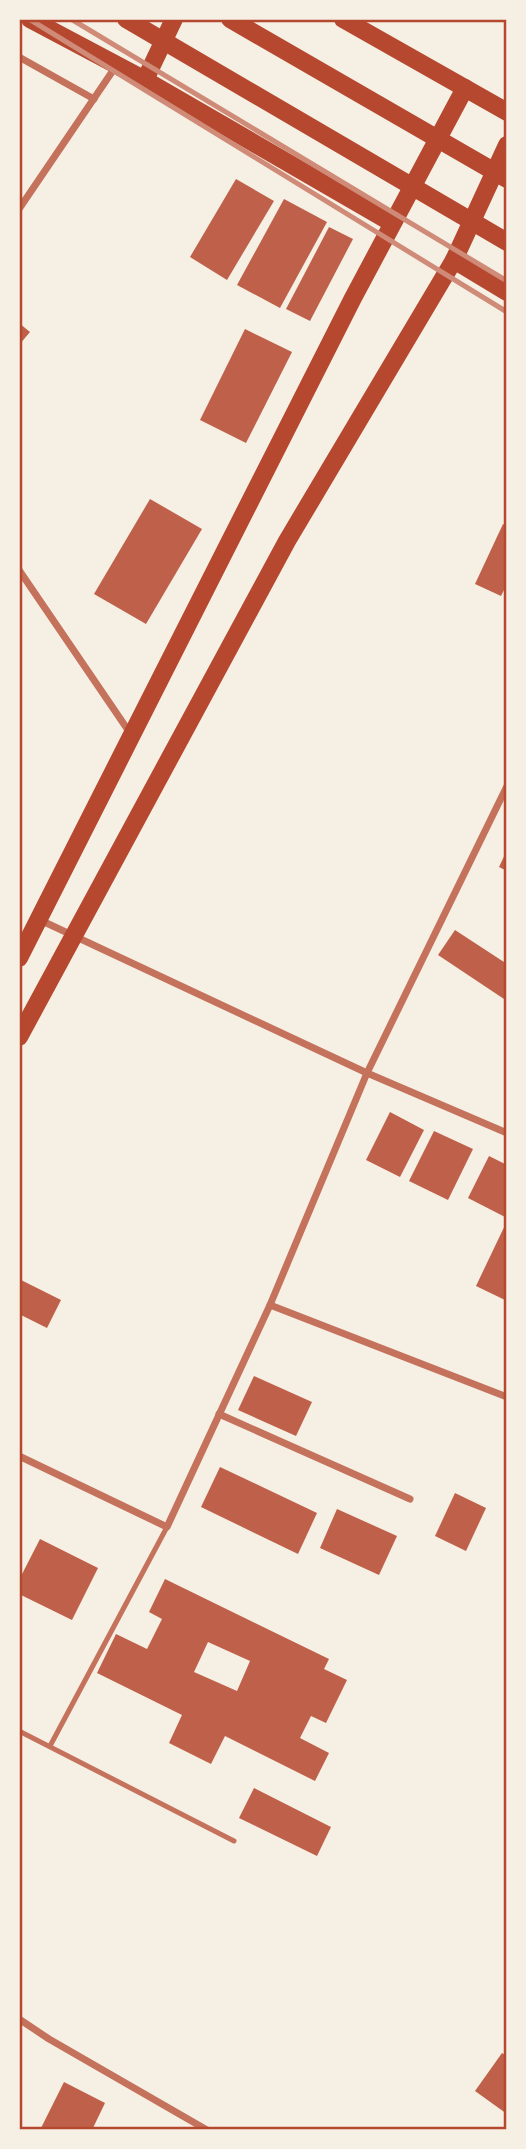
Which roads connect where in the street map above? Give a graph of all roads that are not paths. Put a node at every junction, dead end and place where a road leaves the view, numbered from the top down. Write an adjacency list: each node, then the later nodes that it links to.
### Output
1 (30, 19): 7 (main road)
2 (126, 19): 16 (main road)
3 (174, 19): 8 (main road)
4 (230, 19): 13 (main road)
5 (343, 19): 9 (main road)
6 (19, 57): 10 (street)
7 (116, 66): 8 (main road); 10 (street)
8 (145, 80): 15 (main road)
9 (465, 88): 11 (main road); 15 (main road)
10 (94, 99): 14 (street)
11 (507, 111)
12 (507, 145): 17 (main road)
13 (507, 179)
14 (19, 209)
15 (392, 223): 20 (main road)
16 (507, 242)
17 (454, 260): 18 (main road); 23 (main road)
18 (507, 292)
19 (19, 570): 20 (street)
20 (133, 737): 22 (main road)
21 (507, 786): 26 (street)
22 (40, 920): 23 (street); 24 (main road)
23 (72, 936): 25 (main road); 26 (street)
24 (19, 958)
25 (19, 1037)
26 (367, 1073): 27 (street); 28 (street)
27 (507, 1133)
28 (270, 1305): 29 (street); 30 (street)
29 (507, 1397)
30 (219, 1414): 32 (street); 33 (street)
31 (19, 1455): 33 (street)
32 (410, 1499)
33 (167, 1527): 35 (lane)
34 (19, 1731): 35 (lane)
35 (50, 1746): 36 (lane)
36 (234, 1841)
37 (19, 2019): 38 (street)
38 (207, 2130)

